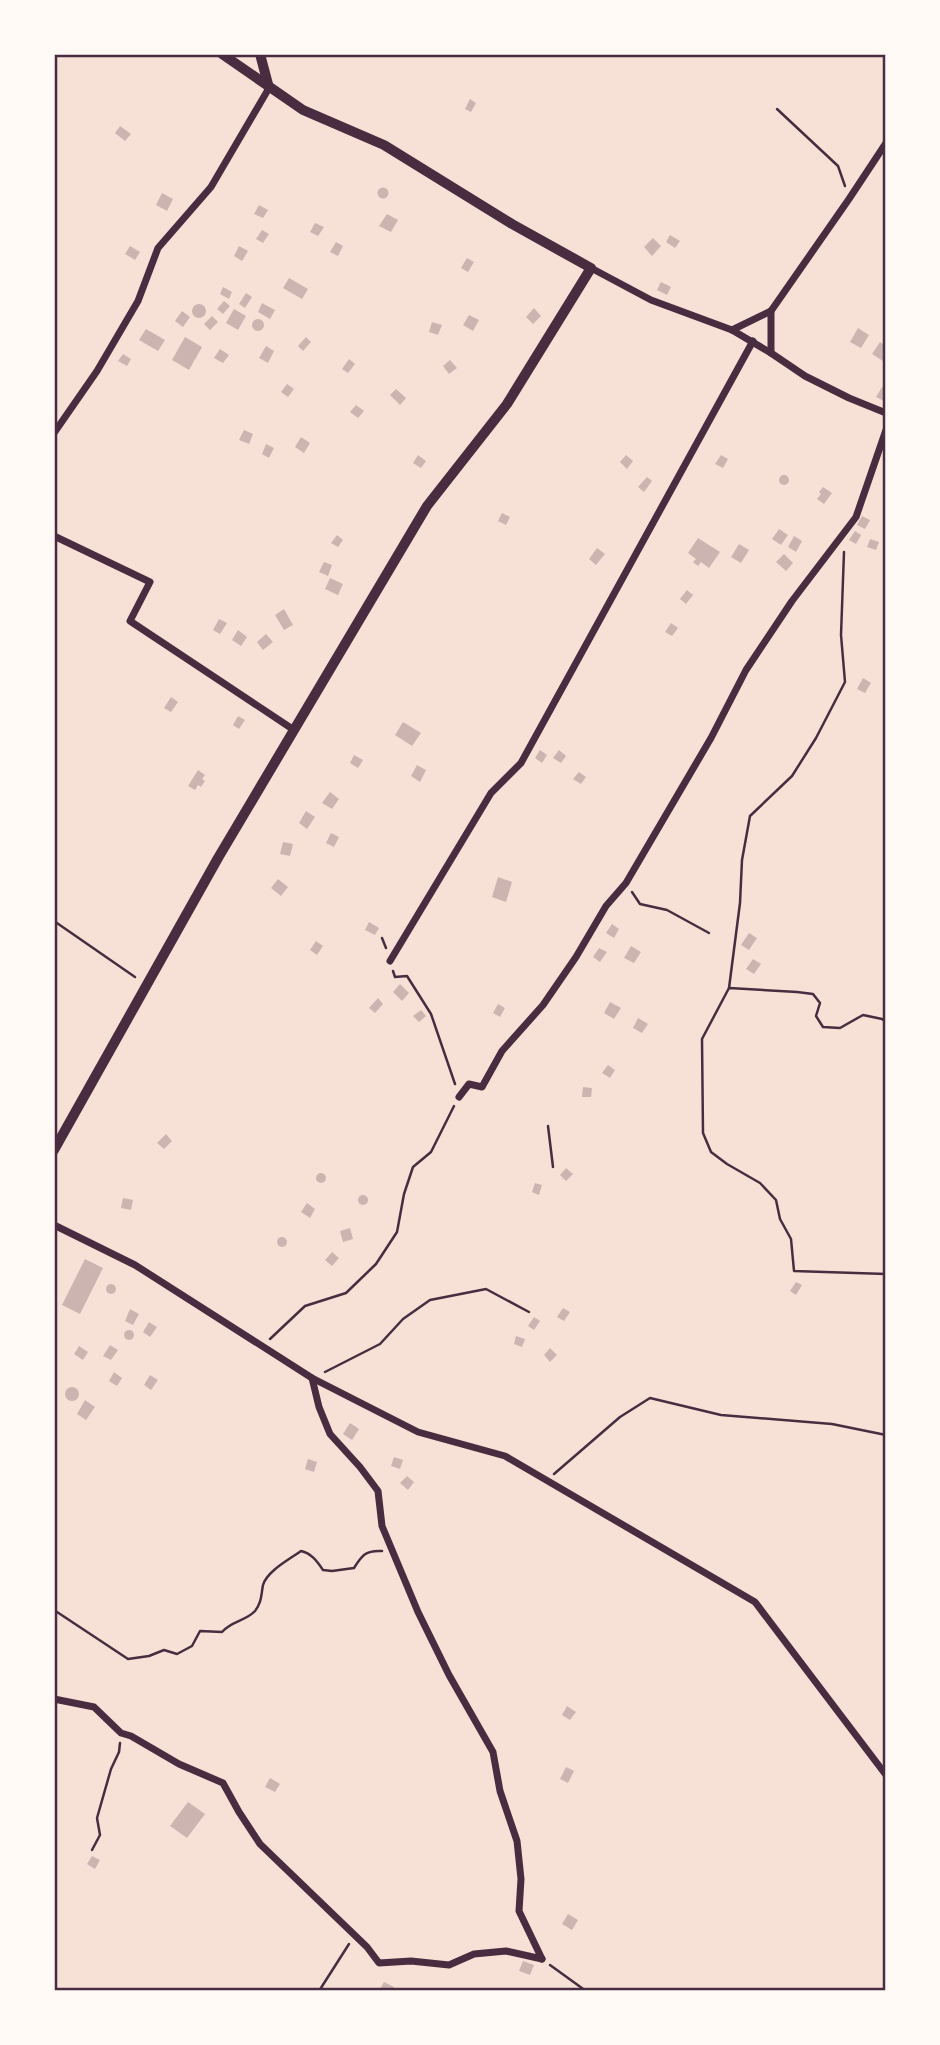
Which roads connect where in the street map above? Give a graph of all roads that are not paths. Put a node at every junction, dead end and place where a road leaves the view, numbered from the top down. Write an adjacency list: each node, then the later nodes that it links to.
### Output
1 (222, 54): 3 (street)
2 (260, 54): 3 (street)
3 (269, 88): 5 (street); 12 (street)
4 (886, 143): 6 (street)
5 (591, 268): 7 (street); 14 (street)
6 (771, 311): 7 (street); 9 (street)
7 (732, 330): 8 (street)
8 (753, 341): 9 (street); 15 (street)
9 (771, 353): 10 (street)
10 (886, 413)
11 (886, 430): 16 (street)
12 (54, 433)
13 (54, 536): 14 (street)
14 (294, 730): 17 (street)
15 (390, 961)
16 (459, 1097)
17 (54, 1150)
18 (54, 1225): 19 (street)
19 (312, 1378): 20 (street); 21 (street)
20 (54, 1699)
21 (886, 1775)

